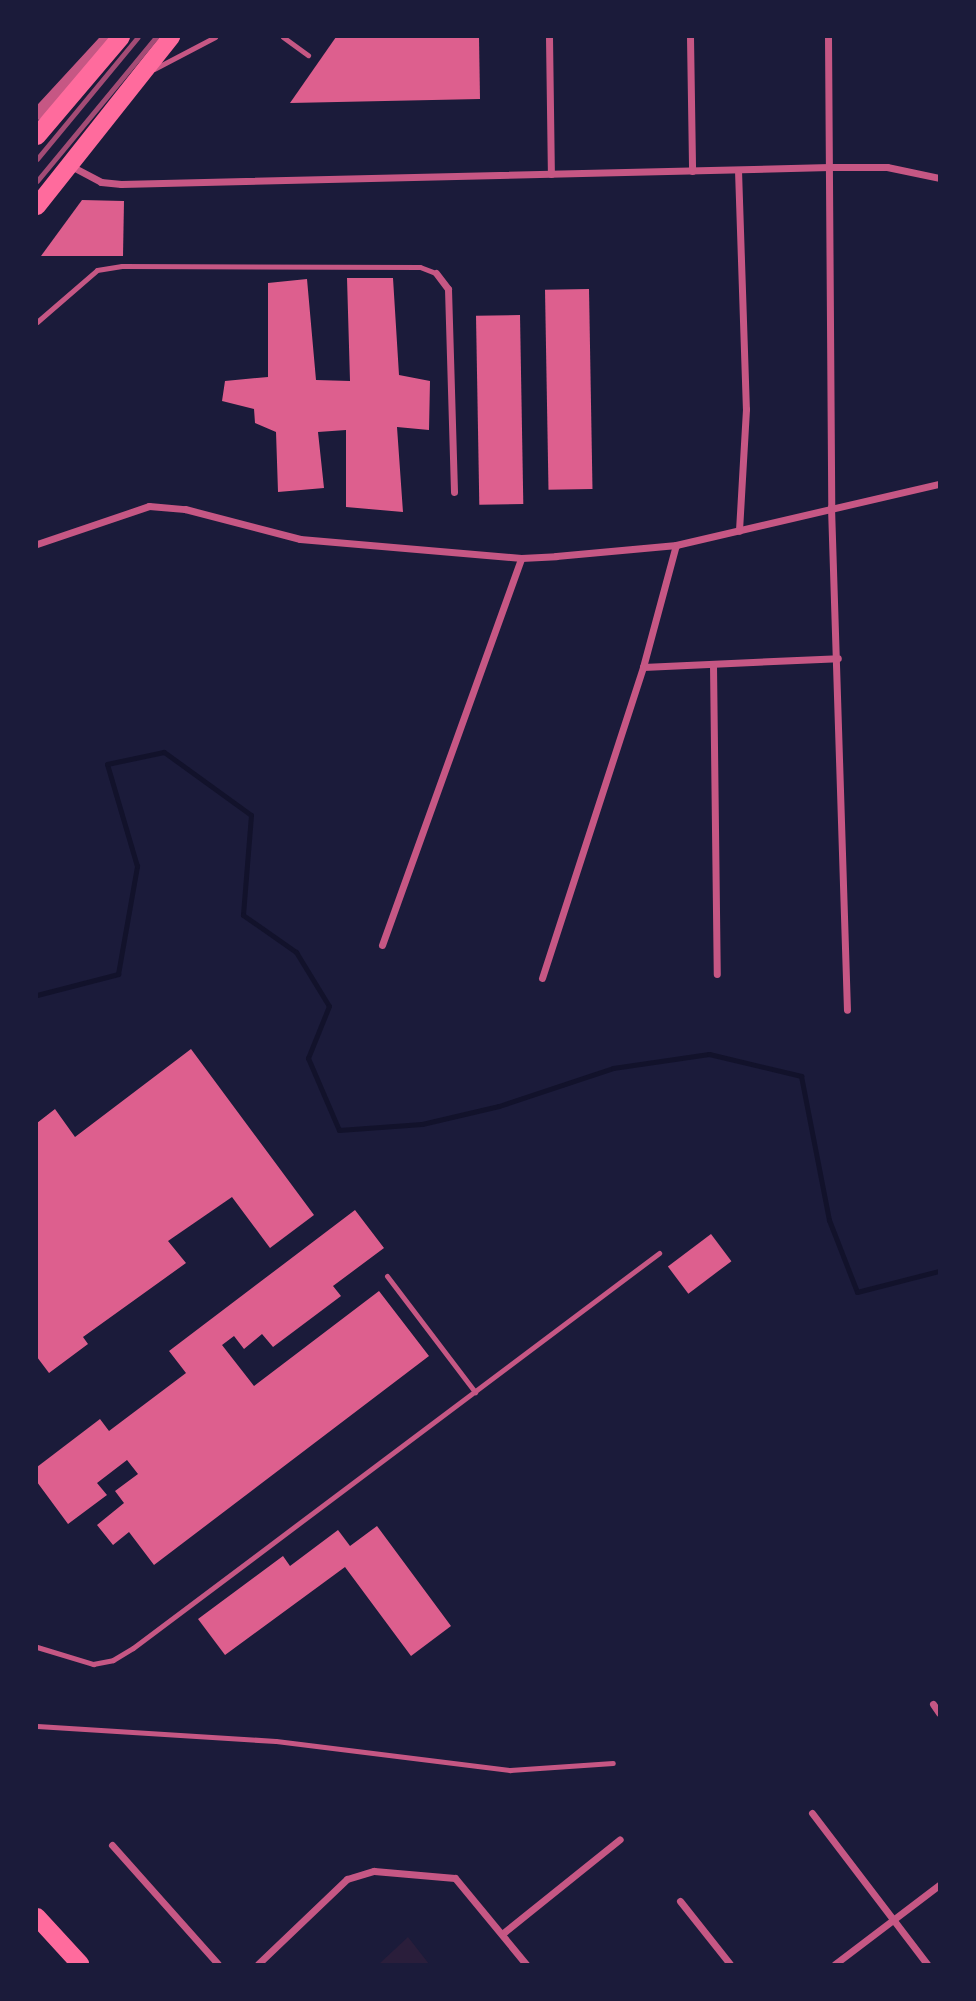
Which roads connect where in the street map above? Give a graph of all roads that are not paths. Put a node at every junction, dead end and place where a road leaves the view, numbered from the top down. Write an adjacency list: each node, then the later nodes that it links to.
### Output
1 (107, 37): 11 (street)
2 (121, 37): 12 (main road)
3 (171, 37): 10 (main road)
4 (215, 37): 10 (lane)
5 (284, 37): 9 (lane)
6 (549, 37): 17 (street)
7 (690, 37): 16 (street)
8 (828, 37): 14 (street)
9 (308, 55)
10 (139, 78): 13 (main road)
11 (37, 114)
12 (37, 136)
13 (71, 166): 17 (street); 19 (main road)
14 (830, 167): 15 (street); 18 (street); 24 (street)
15 (738, 170): 16 (street); 25 (street)
16 (692, 171): 17 (street)
17 (551, 174)
18 (939, 178)
19 (37, 206)
20 (436, 272): 21 (lane); 23 (street)
21 (37, 322)
22 (939, 484): 24 (street)
23 (454, 492)
24 (831, 507): 25 (street); 29 (street)
25 (739, 531): 27 (street)
26 (37, 544): 28 (street)
27 (677, 545): 28 (street); 31 (street)
28 (521, 558): 32 (street)
29 (838, 658): 30 (street); 35 (street)
30 (713, 665): 31 (street); 33 (street)
31 (643, 667): 34 (street)
32 (382, 945)
33 (717, 974)
34 (542, 978)
35 (846, 1010)
36 (659, 1253): 38 (lane)
37 (387, 1276): 38 (lane)
38 (475, 1392): 39 (lane)
39 (37, 1647)
40 (933, 1704): 41 (street)
41 (939, 1713)
42 (37, 1726): 43 (lane)
43 (613, 1763)
44 (812, 1813): 50 (street)
45 (620, 1839): 52 (street)
46 (112, 1845): 55 (street)
47 (939, 1885): 50 (street)
48 (680, 1900): 58 (street)
49 (37, 1916): 53 (main road)
50 (894, 1920): 59 (street); 60 (street)
51 (37, 1932): 53 (main road)
52 (502, 1934): 56 (street); 57 (street)
53 (62, 1944): 54 (main road)
54 (80, 1964)
55 (218, 1964)
56 (258, 1964)
57 (526, 1964)
58 (730, 1964)
59 (835, 1964)
60 (927, 1964)

